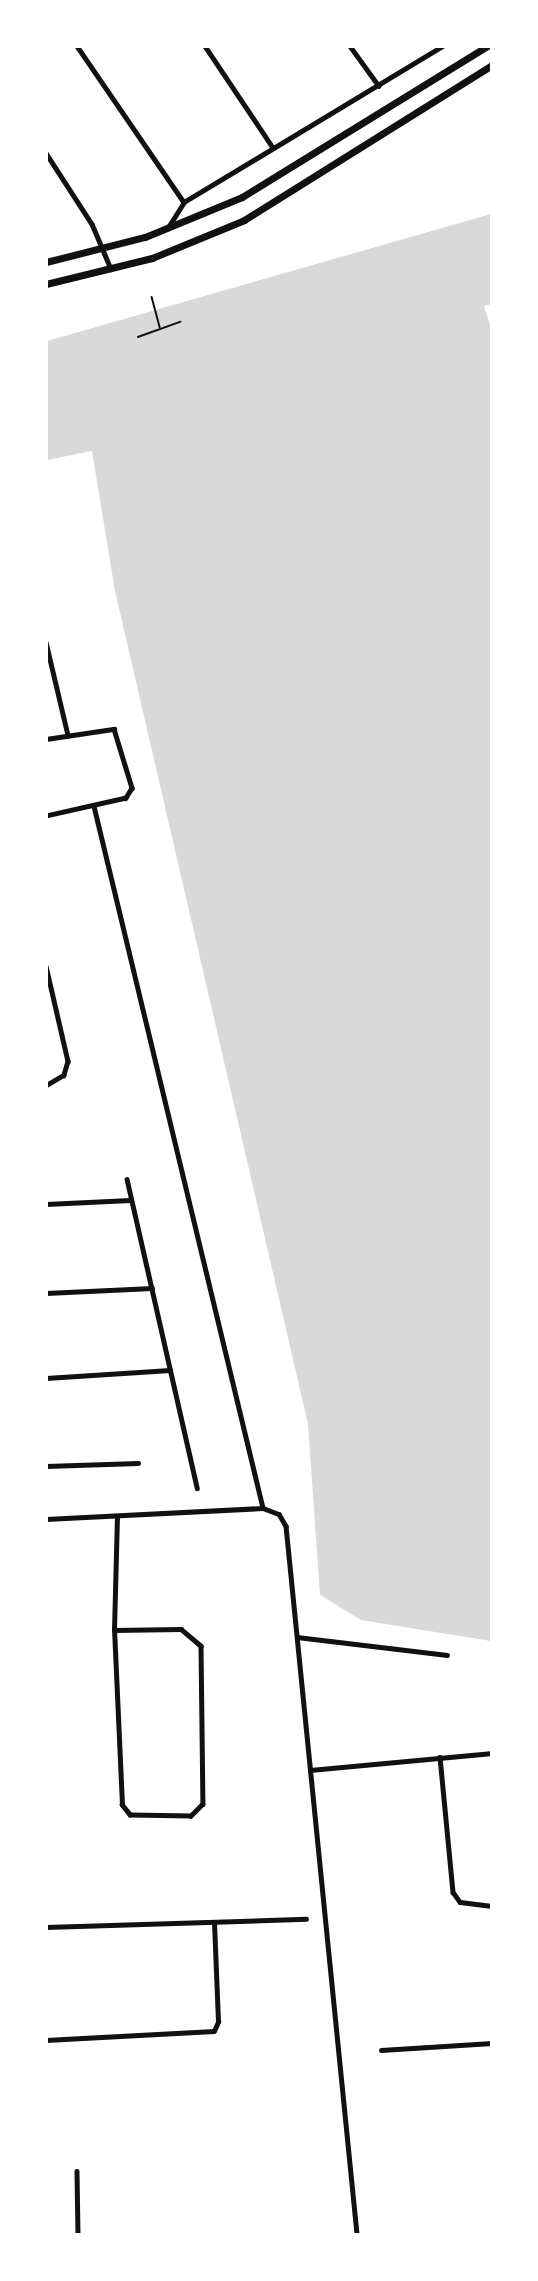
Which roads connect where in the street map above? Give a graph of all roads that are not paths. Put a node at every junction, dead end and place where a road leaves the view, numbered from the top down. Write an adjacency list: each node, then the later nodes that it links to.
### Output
1 (77, 46): 10 (street)
2 (205, 46): 8 (street)
3 (350, 46): 7 (street)
4 (443, 46): 7 (street)
5 (486, 46): 11 (main road)
6 (492, 65): 14 (main road)
7 (379, 86): 8 (street)
8 (272, 146): 10 (street)
9 (46, 153): 12 (street)
10 (184, 202): 11 (street)
11 (165, 230): 12 (main road)
12 (104, 250): 13 (main road); 14 (street)
13 (46, 262)
14 (111, 270): 15 (main road)
15 (46, 284)
16 (46, 642): 17 (street)
17 (68, 735): 18 (street); 19 (street)
18 (46, 740)
19 (94, 806): 20 (street); 33 (street)
20 (46, 816)
21 (46, 966): 22 (street)
22 (46, 1086)
23 (127, 1179): 24 (street)
24 (130, 1200): 25 (street); 26 (street)
25 (46, 1204)
26 (152, 1288): 27 (street); 28 (street)
27 (46, 1293)
28 (170, 1370): 29 (street); 32 (street)
29 (46, 1377)
30 (138, 1463): 31 (street)
31 (46, 1466)
32 (198, 1488)
33 (263, 1508): 34 (street); 37 (street)
34 (117, 1516): 35 (street); 36 (street)
35 (46, 1519)
36 (114, 1630): 36 (street)
37 (297, 1637): 38 (street); 41 (street)
38 (447, 1655)
39 (492, 1753): 40 (street)
40 (440, 1757): 41 (street); 42 (street)
41 (310, 1770): 51 (street)
42 (492, 1906)
43 (306, 1919): 44 (street)
44 (213, 1924): 45 (street); 46 (street)
45 (46, 1928)
46 (46, 2040)
47 (492, 2043): 48 (street)
48 (381, 2050)
49 (77, 2171): 50 (street)
50 (78, 2235)
51 (357, 2235)

